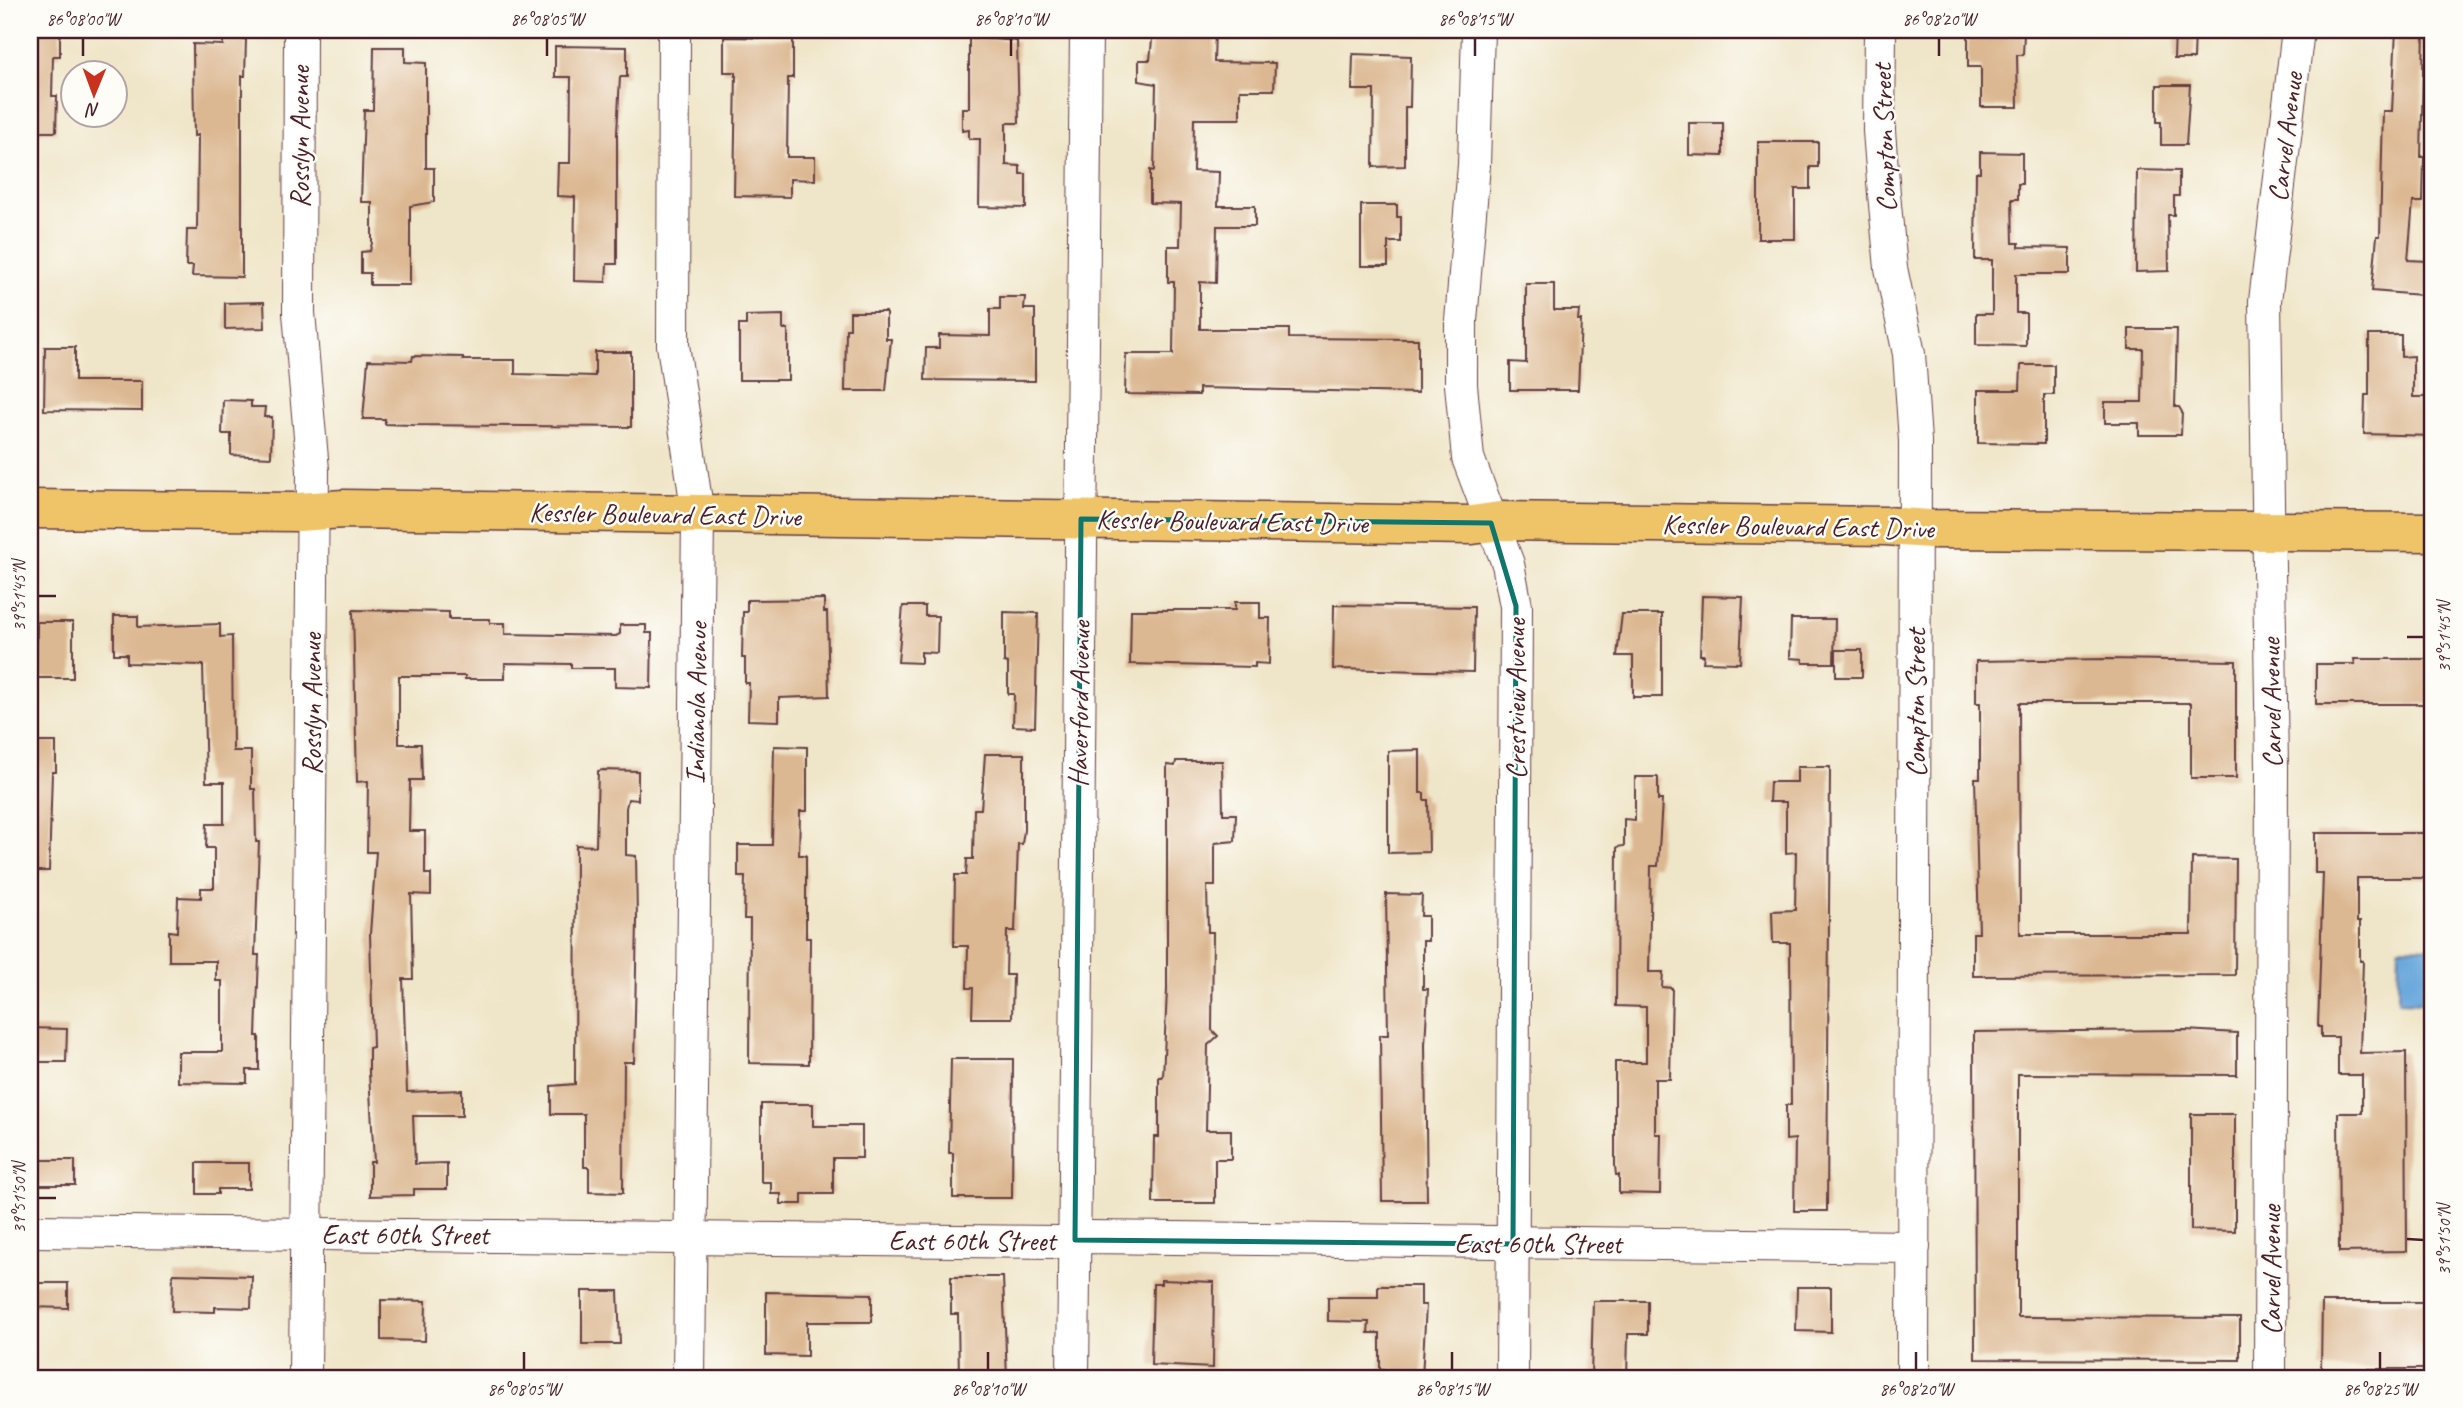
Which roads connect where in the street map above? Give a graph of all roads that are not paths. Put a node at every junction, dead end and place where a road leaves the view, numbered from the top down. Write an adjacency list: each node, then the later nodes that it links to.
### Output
1 (300, 30): 8 (street, Rosslyn Avenue)
2 (674, 30): 9 (street, Indianola Avenue)
3 (1086, 30): 10 (street, Haverford Avenue)
4 (1478, 30): 11 (street, Crestview Avenue)
5 (1880, 30): 12 (street, Compton Street)
6 (2298, 30): 13 (street, Carvel Avenue)
7 (30, 509): 8 (main road, Kessler Boulevard East Drive)
8 (313, 510): 9 (main road, Kessler Boulevard East Drive); 16 (street, Rosslyn Avenue)
9 (698, 515): 10 (main road, Kessler Boulevard East Drive); 17 (street, Indianola Avenue)
10 (1081, 519): 11 (main road, Kessler Boulevard East Drive); 18 (street, Haverford Avenue)
11 (1491, 523): 12 (main road, Kessler Boulevard East Drive); 19 (street, Crestview Avenue)
12 (1916, 528): 13 (main road, Kessler Boulevard East Drive); 20 (street, Compton Street)
13 (2269, 529): 14 (main road, Kessler Boulevard East Drive); 26 (street, Carvel Avenue)
14 (2433, 532)
15 (30, 1231): 16 (street, East 60th Street)
16 (306, 1233): 17 (street, East 60th Street); 21 (street, Rosslyn Avenue)
17 (691, 1236): 18 (street, East 60th Street); 22 (street, Indianola Avenue)
18 (1075, 1240): 19 (street, East 60th Street); 23 (street, Haverford Avenue)
19 (1513, 1244): 20 (street, East 60th Street); 24 (street, Crestview Avenue)
20 (1914, 1247): 25 (street, Compton Street)
21 (305, 1378)
22 (689, 1378)
23 (1073, 1378)
24 (1512, 1378)
25 (1913, 1378)
26 (2270, 1378)

